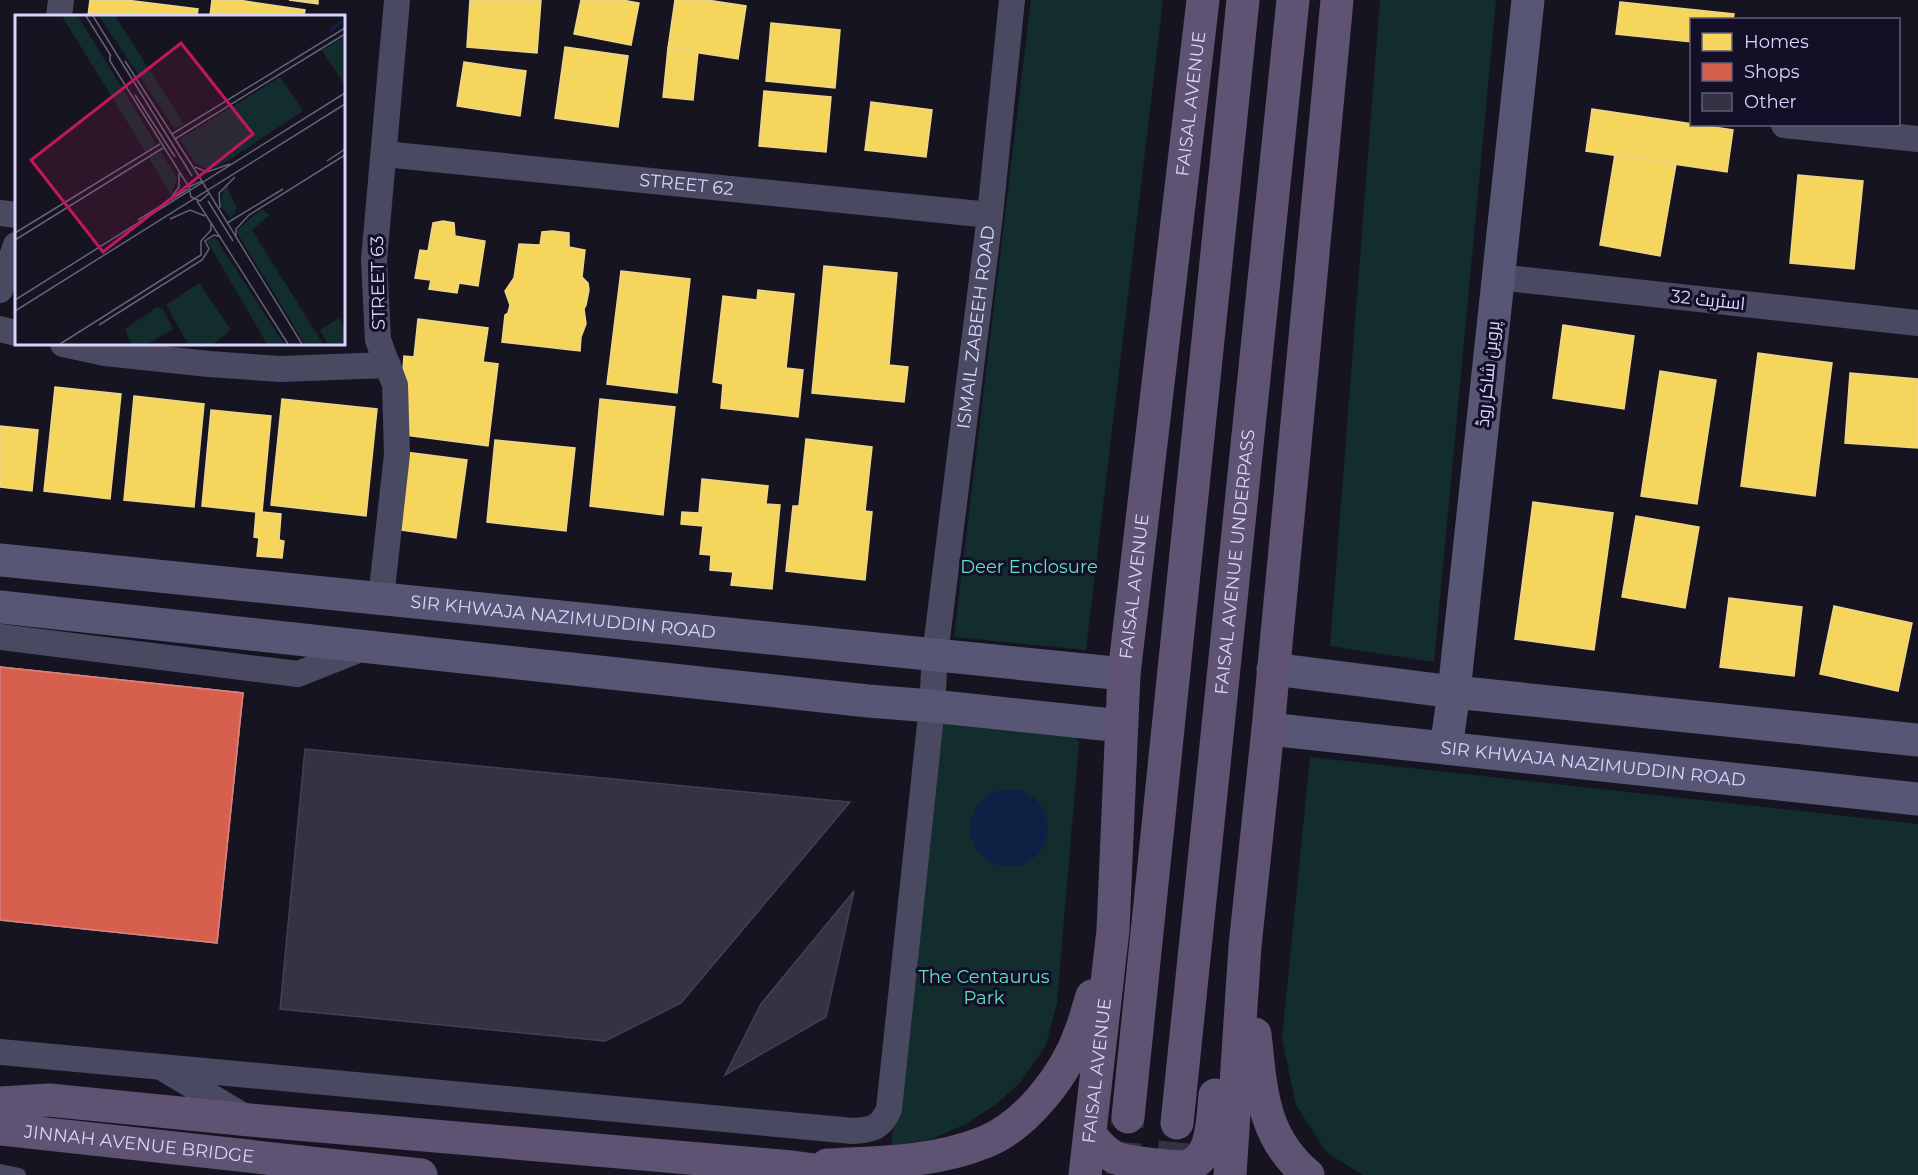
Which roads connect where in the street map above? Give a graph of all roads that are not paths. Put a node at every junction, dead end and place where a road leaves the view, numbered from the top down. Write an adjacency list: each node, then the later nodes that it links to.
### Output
1 (61, 0): 9 (street)
2 (397, 0): 12 (street, STREET 63)
3 (1012, 0): 15 (street, ISMAIL ZABEEH ROAD)
4 (1203, 0): 32 (main road, FAISAL AVENUE)
5 (1243, 0): 46 (main road)
6 (1293, 0): 48 (main road, FAISAL AVENUE UNDERPASS)
7 (1337, 0): 31 (main road)
8 (1528, 0): 17 (main road, پروین شاکر روڈ)
9 (59, 15)
10 (1802, 126): 11 (street)
11 (1918, 139)
12 (384, 154): 15 (street, STREET 62); 23 (street, STREET 63)
13 (0, 213): 14 (street)
14 (15, 215)
15 (990, 215): 30 (street, ISMAIL ZABEEH ROAD)
16 (15, 248): 18 (street)
17 (1498, 277): 19 (street, اسٹریٹ 32); 33 (main road, پروین شاکر روڈ)
18 (0, 290)
19 (1918, 323)
20 (0, 329): 21 (street)
21 (15, 333)
22 (68, 345): 23 (street)
23 (387, 366): 25 (street, STREET 63)
24 (0, 560): 25 (main road, SIR KHWAJA NAZIMUDDIN ROAD)
25 (381, 598): 29 (main road, SIR KHWAJA NAZIMUDDIN ROAD)
26 (0, 607): 28 (main road)
27 (0, 637): 28 (street)
28 (366, 646): 34 (main road)
29 (868, 648): 30 (main road, SIR KHWAJA NAZIMUDDIN ROAD); 34 (main road)
30 (935, 655): 32 (main road, SIR KHWAJA NAZIMUDDIN ROAD); 35 (street, ISMAIL ZABEEH ROAD)
31 (1273, 669): 33 (main road); 37 (main road)
32 (1124, 674): 36 (main road, FAISAL AVENUE)
33 (1454, 692): 38 (main road); 39 (main road, پروین شاکر روڈ)
34 (868, 701): 35 (main road)
35 (932, 706): 36 (main road); 44 (street, ISMAIL ZABEEH ROAD)
36 (1121, 726): 41 (main road, FAISAL AVENUE)
37 (1268, 729): 39 (main road, SIR KHWAJA NAZIMUDDIN ROAD); 42 (main road)
38 (1918, 740)
39 (1446, 748): 40 (main road, SIR KHWAJA NAZIMUDDIN ROAD)
40 (1918, 799)
41 (1113, 930): 50 (main road, FAISAL AVENUE); 51 (main road)
42 (1245, 946): 50 (main road); 57 (main road); 58 (main road)
43 (0, 1052): 44 (street)
44 (160, 1067): 47 (street)
45 (0, 1103): 47 (main road)
46 (1128, 1117)
47 (250, 1120): 51 (main road)
48 (1177, 1123)
49 (0, 1129): 54 (main road, JINNAH AVENUE BRIDGE)
50 (1090, 1135): 56 (main road, FAISAL AVENUE)
51 (792, 1167): 55 (main road)
52 (0, 1171): 53 (lane)
53 (19, 1175)
54 (421, 1175)
55 (853, 1175)
56 (1085, 1175)
57 (1230, 1175)
58 (1308, 1175)

